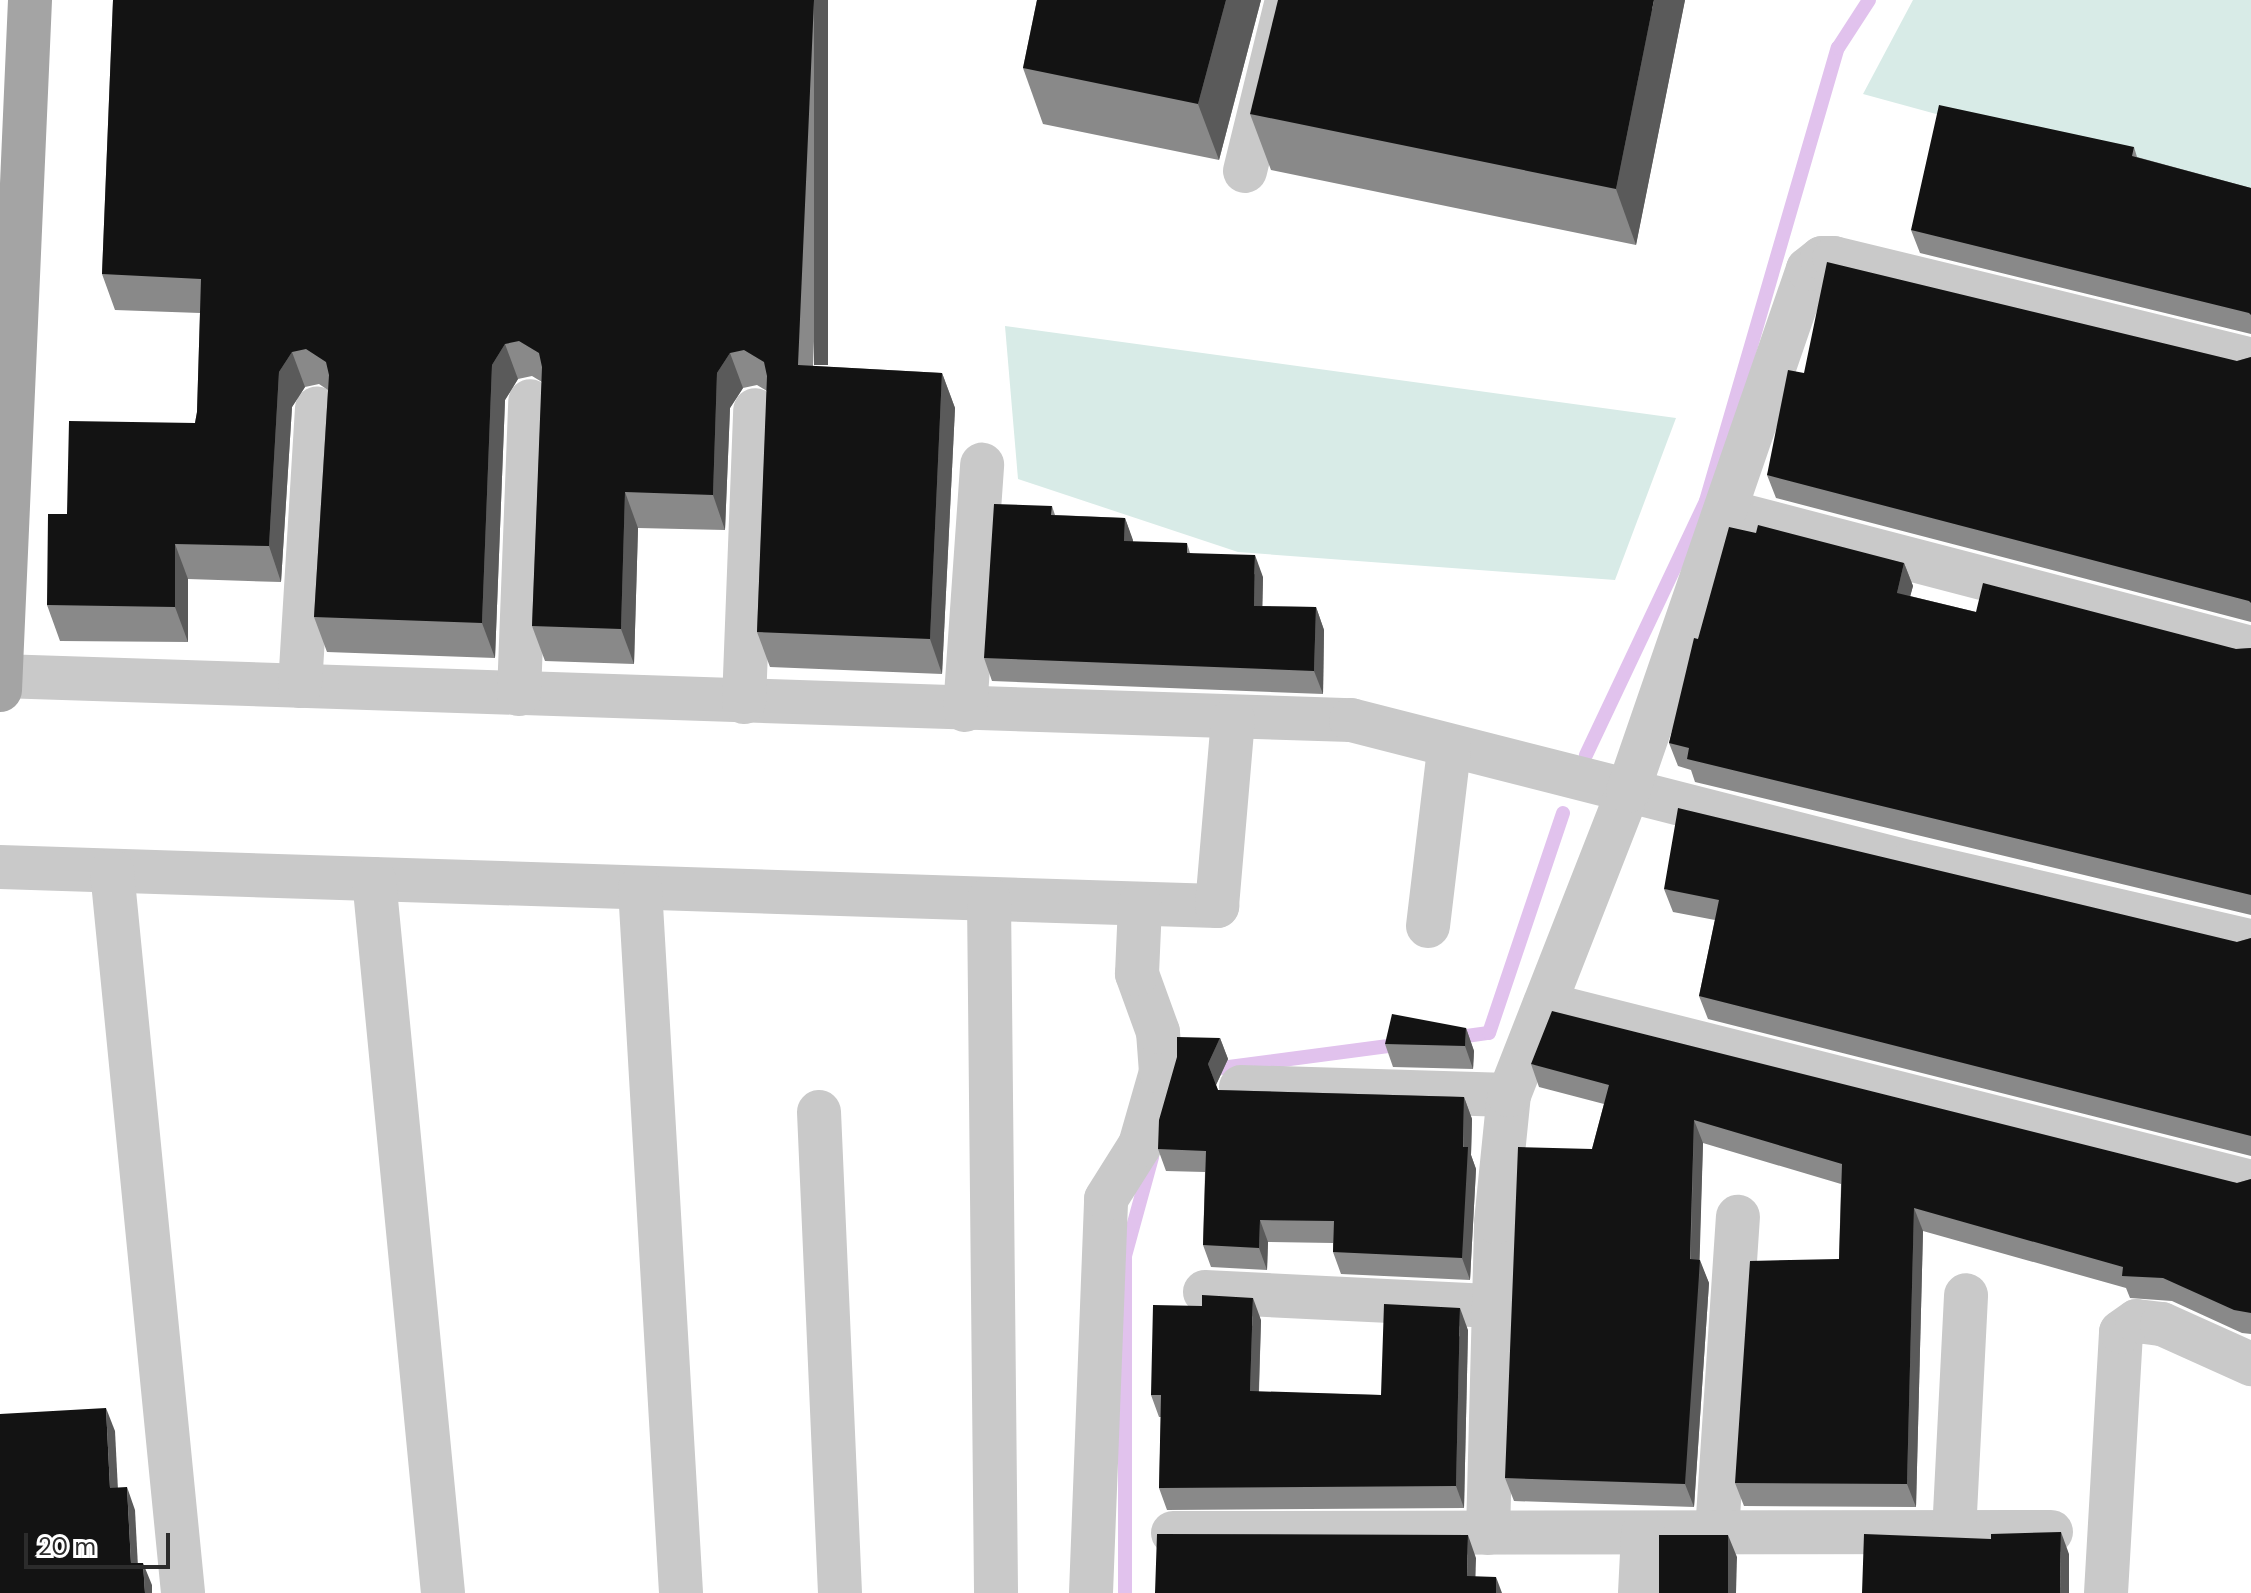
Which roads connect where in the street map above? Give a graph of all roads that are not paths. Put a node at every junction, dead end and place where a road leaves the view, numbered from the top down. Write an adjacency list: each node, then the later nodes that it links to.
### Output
1 (30, 0): 11 (main road)
2 (1287, 0): 3 (street)
3 (1245, 171)
4 (2251, 360): 9 (street)
5 (530, 401): 13 (street)
6 (317, 409): 12 (street)
7 (755, 410): 14 (street)
8 (982, 465): 15 (street)
9 (1725, 511): 10 (street); 18 (street)
10 (2251, 648)
11 (1, 681): 12 (street)
12 (300, 686): 13 (street)
13 (519, 694): 14 (street)
14 (744, 702): 15 (street)
15 (965, 710): 16 (street)
16 (1233, 720): 17 (street); 24 (street)
17 (1449, 749): 18 (street); 25 (street)
18 (1628, 791): 26 (street); 27 (street)
19 (0, 867): 20 (street)
20 (112, 871): 21 (street); 43 (street)
21 (374, 879): 22 (street); 44 (street)
22 (640, 888): 23 (street); 45 (street)
23 (989, 899): 24 (street); 47 (street)
24 (1140, 904): 48 (street)
25 (1428, 926)
26 (2251, 941)
27 (1545, 1004): 29 (street); 31 (street)
28 (1241, 1087): 29 (street)
29 (1509, 1095): 35 (street)
30 (819, 1112): 46 (street)
31 (2251, 1182)
32 (1738, 1217): 37 (street)
33 (1205, 1292): 35 (street)
34 (1966, 1295): 42 (street)
35 (1494, 1306): 40 (street)
36 (2251, 1364): 50 (street)
37 (1717, 1532): 41 (street); 42 (street)
38 (2051, 1532): 42 (street)
39 (1173, 1533): 40 (street)
40 (1488, 1533): 41 (street)
41 (1643, 1533): 49 (street)
42 (1954, 1533)
43 (183, 1593)
44 (443, 1593)
45 (681, 1593)
46 (840, 1593)
47 (996, 1593)
48 (1091, 1593)
49 (1640, 1593)
50 (2106, 1593)

